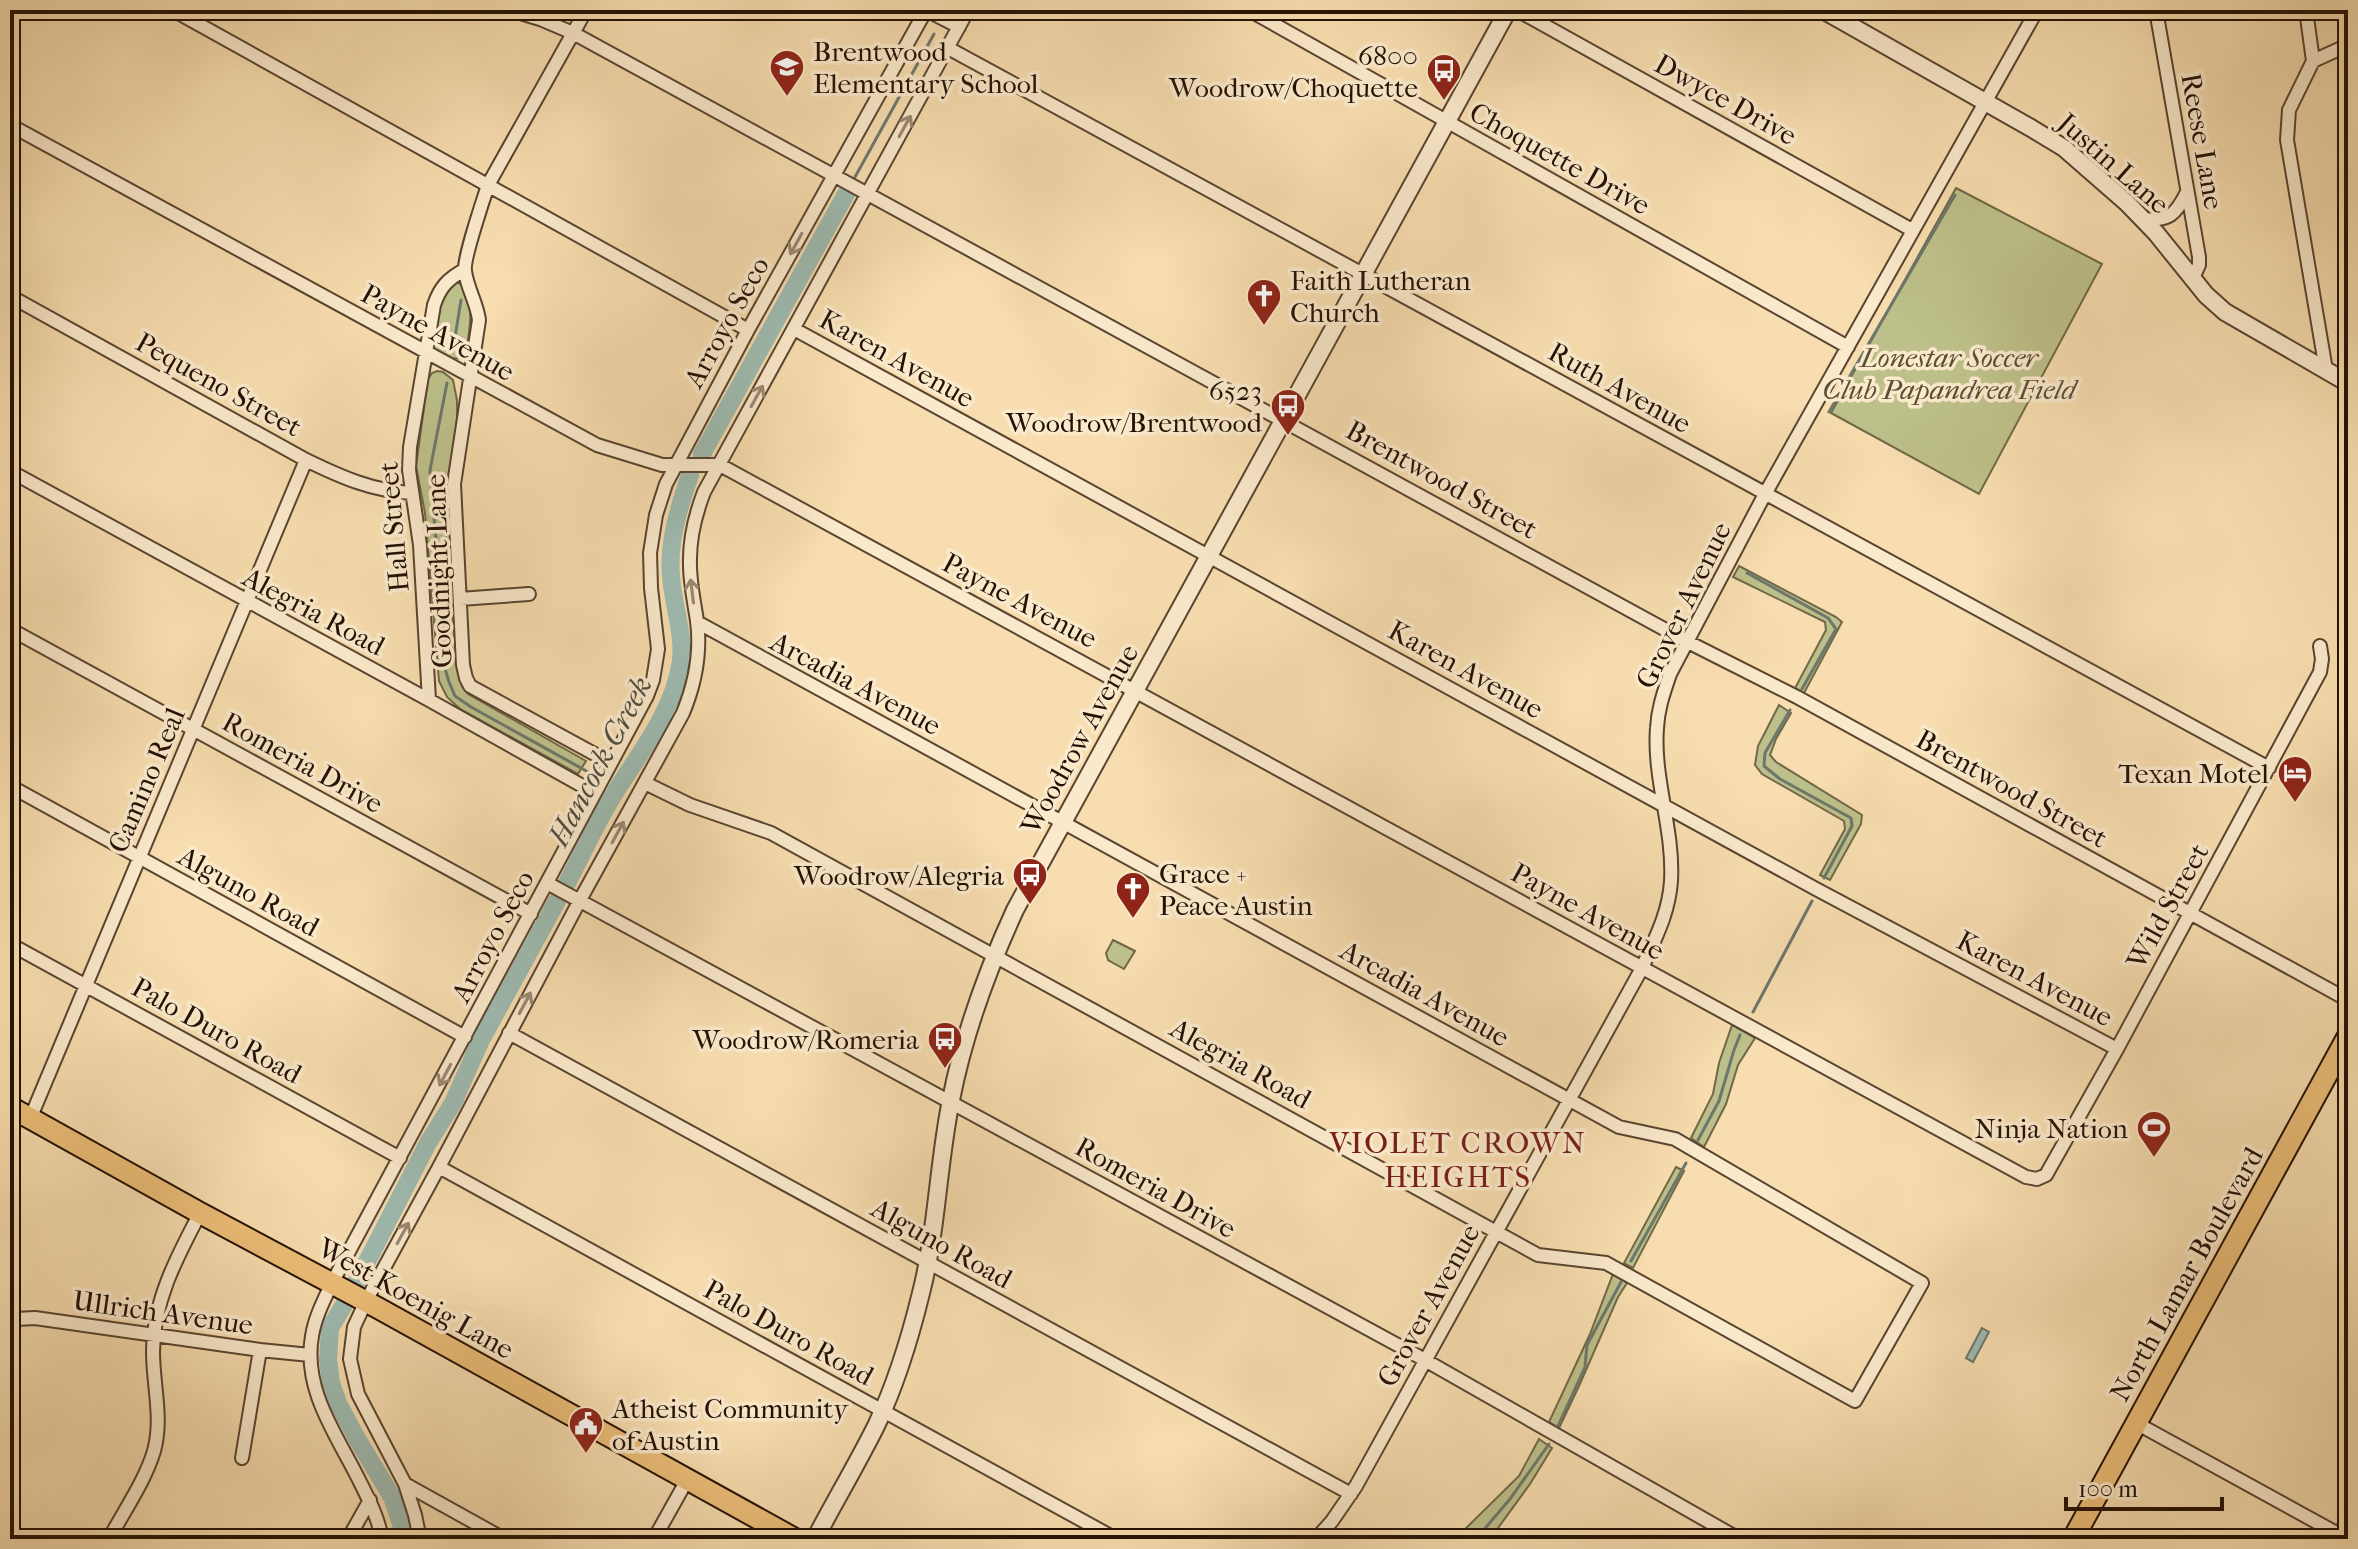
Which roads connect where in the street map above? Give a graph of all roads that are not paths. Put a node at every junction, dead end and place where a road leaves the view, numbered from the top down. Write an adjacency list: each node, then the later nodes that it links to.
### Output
1 (173, 10): 22 (street)
2 (510, 10): 14 (street, Brentwood Street)
3 (586, 10): 14 (street)
4 (926, 10): 13 (street, Arroyo Seco); 21 (street, Arroyo Seco)
5 (968, 10): 13 (street)
6 (1249, 10): 19 (street, Choquette Drive)
7 (1508, 10): 19 (street, Woodrow Avenue)
8 (1517, 10): 26 (street, Dwyce Drive)
9 (1823, 10): 18 (street, Justin Lane)
10 (2037, 10): 18 (street, Grover Avenue)
11 (2156, 10): 23 (street, Reese Lane)
12 (2306, 10): 17 (street)
13 (959, 27): 16 (street)
14 (573, 33): 21 (street, Brentwood Street); 22 (street)
15 (2348, 45): 17 (street)
16 (948, 48): 24 (street, one-way to 16); 28 (street, Ruth Avenue)
17 (2313, 61): 35 (street)
18 (1984, 101): 25 (street, Justin Lane); 26 (street, Grover Avenue)
19 (1447, 122): 28 (street, Woodrow Avenue); 33 (street, Choquette Drive)
20 (10, 125): 34 (street, Payne Avenue)
21 (834, 175): 24 (street, Brentwood Street); 32 (street, Arroyo Seco, one-way to 32)
22 (488, 185): 27 (street); 32 (street)
23 (2187, 192): 25 (street); 29 (street, Reese Lane)
24 (868, 194): 31 (street); 38 (street, Brentwood Street)
25 (2143, 219): 29 (street, Justin Lane)
26 (1912, 230): 33 (street, Grover Avenue)
27 (464, 270): 34 (street, Hall Street); 36 (street, Goodnight Lane)
28 (1363, 273): 38 (street, Woodrow Avenue); 44 (street, Ruth Avenue)
29 (2193, 278): 35 (street, Justin Lane)
30 (10, 296): 39 (street, Pequeno Street)
31 (794, 329): 41 (street, one-way to 31); 45 (street, Karen Avenue)
32 (748, 330): 40 (street, Arroyo Seco)
33 (1848, 347): 44 (street, Grover Avenue)
34 (427, 353): 36 (street, Payne Avenue); 43 (street, Hall Street)
35 (2326, 370): 37 (street, Justin Lane)
36 (472, 378): 40 (street, Payne Avenue); 47 (street, Goodnight Lane)
37 (2348, 383)
38 (1283, 419): 45 (street, Woodrow Avenue); 51 (street, Brentwood Street)
39 (306, 460): 43 (street, Pequeno Street); 48 (street, Camino Real)
40 (677, 464): 41 (street, Payne Avenue); 56 (street, Arroyo Seco)
41 (720, 465): 49 (street, one-way to 41); 53 (street, Payne Avenue)
42 (10, 471): 48 (street, Alegria Road)
43 (412, 493): 54 (street, Hall Street)
44 (1765, 494): 51 (street, Grover Avenue); 57 (street, Ruth Avenue)
45 (1209, 556): 53 (street, Woodrow Avenue); 61 (street, Karen Avenue)
46 (529, 594): 47 (street)
47 (460, 599): 56 (street, Goodnight Lane)
48 (247, 602): 54 (street, Alegria Road); 55 (street, Camino Real)
49 (697, 622): 58 (street); 62 (street, Arcadia Avenue)
50 (10, 629): 55 (street, Romeria Drive)
51 (1686, 641): 61 (street, Grover Avenue); 67 (street, Brentwood Street)
52 (2320, 646): 57 (street, Wild Street)
53 (1136, 690): 62 (street, Woodrow Avenue); 70 (street, Payne Avenue)
54 (429, 700): 60 (street, Alegria Road)
55 (194, 729): 63 (street, Camino Real); 66 (street, Romeria Drive)
56 (611, 763): 60 (street, Arroyo Seco)
57 (2269, 768): 67 (street, Wild Street)
58 (645, 783): 65 (street, one-way to 58); 69 (street, Alegria Road)
59 (10, 786): 63 (street, Alguno Road)
60 (595, 793): 64 (street, Arroyo Seco)
61 (1664, 804): 70 (street, Grover Avenue); 76 (street, Karen Avenue)
62 (1063, 822): 69 (street, Woodrow Avenue); 77 (street, Arcadia Avenue)
63 (140, 858): 71 (street, Camino Real); 75 (street, Alguno Road)
64 (547, 883): 65 (street, Romeria Drive); 66 (street, Arroyo Seco)
65 (580, 900): 73 (street, one-way to 65); 78 (street, Romeria Drive)
66 (531, 914): 75 (street, Arroyo Seco)
67 (2189, 914): 72 (street, Brentwood Street); 76 (street, Wild Street)
68 (10, 944): 71 (street, Palo Duro Road)
69 (994, 955): 78 (street, Woodrow Avenue); 85 (street, Alegria Road)
70 (1642, 968): 77 (street, Grover Avenue); 83 (street, Payne Avenue)
71 (86, 986): 80 (street, Camino Real); 81 (street, Palo Duro Road)
72 (2348, 1000)
73 (509, 1033): 82 (street); 86 (street, Alguno Road)
74 (2348, 1036): 96 (main road, North Lamar Boulevard)
75 (465, 1037): 81 (street, Arroyo Seco, one-way to 81)
76 (2117, 1049): 83 (street, Wild Street)
77 (1569, 1100): 85 (street, Grover Avenue); 94 (street, Arcadia Avenue)
78 (950, 1102): 86 (street, Woodrow Avenue); 93 (street, Romeria Drive)
79 (10, 1107): 80 (main road, West Koenig Lane)
80 (30, 1119): 84 (main road, West Koenig Lane)
81 (400, 1158): 87 (street, Arroyo Seco)
82 (439, 1167): 88 (street, one-way to 82); 95 (street, Palo Duro Road)
83 (2037, 1179)
84 (200, 1213): 87 (main road, West Koenig Lane); 90 (street)
85 (1496, 1231): 93 (street, Grover Avenue); 94 (street, Alegria Road)
86 (928, 1262): 95 (street, Woodrow Avenue); 100 (street, Alguno Road)
87 (332, 1283): 88 (main road, West Koenig Lane); 92 (street, Arroyo Seco)
88 (366, 1301): 98 (main road, West Koenig Lane); 99 (street)
89 (10, 1318): 90 (street, Ullrich Avenue)
90 (153, 1334): 91 (street, Ullrich Avenue); 104 (street)
91 (260, 1350): 92 (street, Ullrich Avenue); 97 (street)
92 (310, 1355): 101 (street, Arroyo Seco)
93 (1426, 1360): 100 (street, Grover Avenue); 114 (street, Romeria Drive)
94 (1855, 1401)
95 (883, 1410): 111 (street, Woodrow Avenue); 112 (street, Palo Duro Road)
96 (2136, 1423): 103 (street); 115 (main road, North Lamar Boulevard)
97 (242, 1458)
98 (687, 1480): 109 (street); 110 (main road, West Koenig Lane)
99 (405, 1484): 107 (street); 108 (street)
100 (1351, 1494): 113 (street, Grover Avenue)
101 (370, 1500): 105 (street); 106 (street, Arroyo Seco)
102 (2348, 1516): 103 (street)
103 (2339, 1537)
104 (109, 1539)
105 (348, 1539)
106 (382, 1539)
107 (420, 1539)
108 (504, 1539)
109 (654, 1539)
110 (795, 1539)
111 (815, 1539)
112 (1116, 1539)
113 (1316, 1539)
114 (1739, 1539)
115 (2073, 1539)

